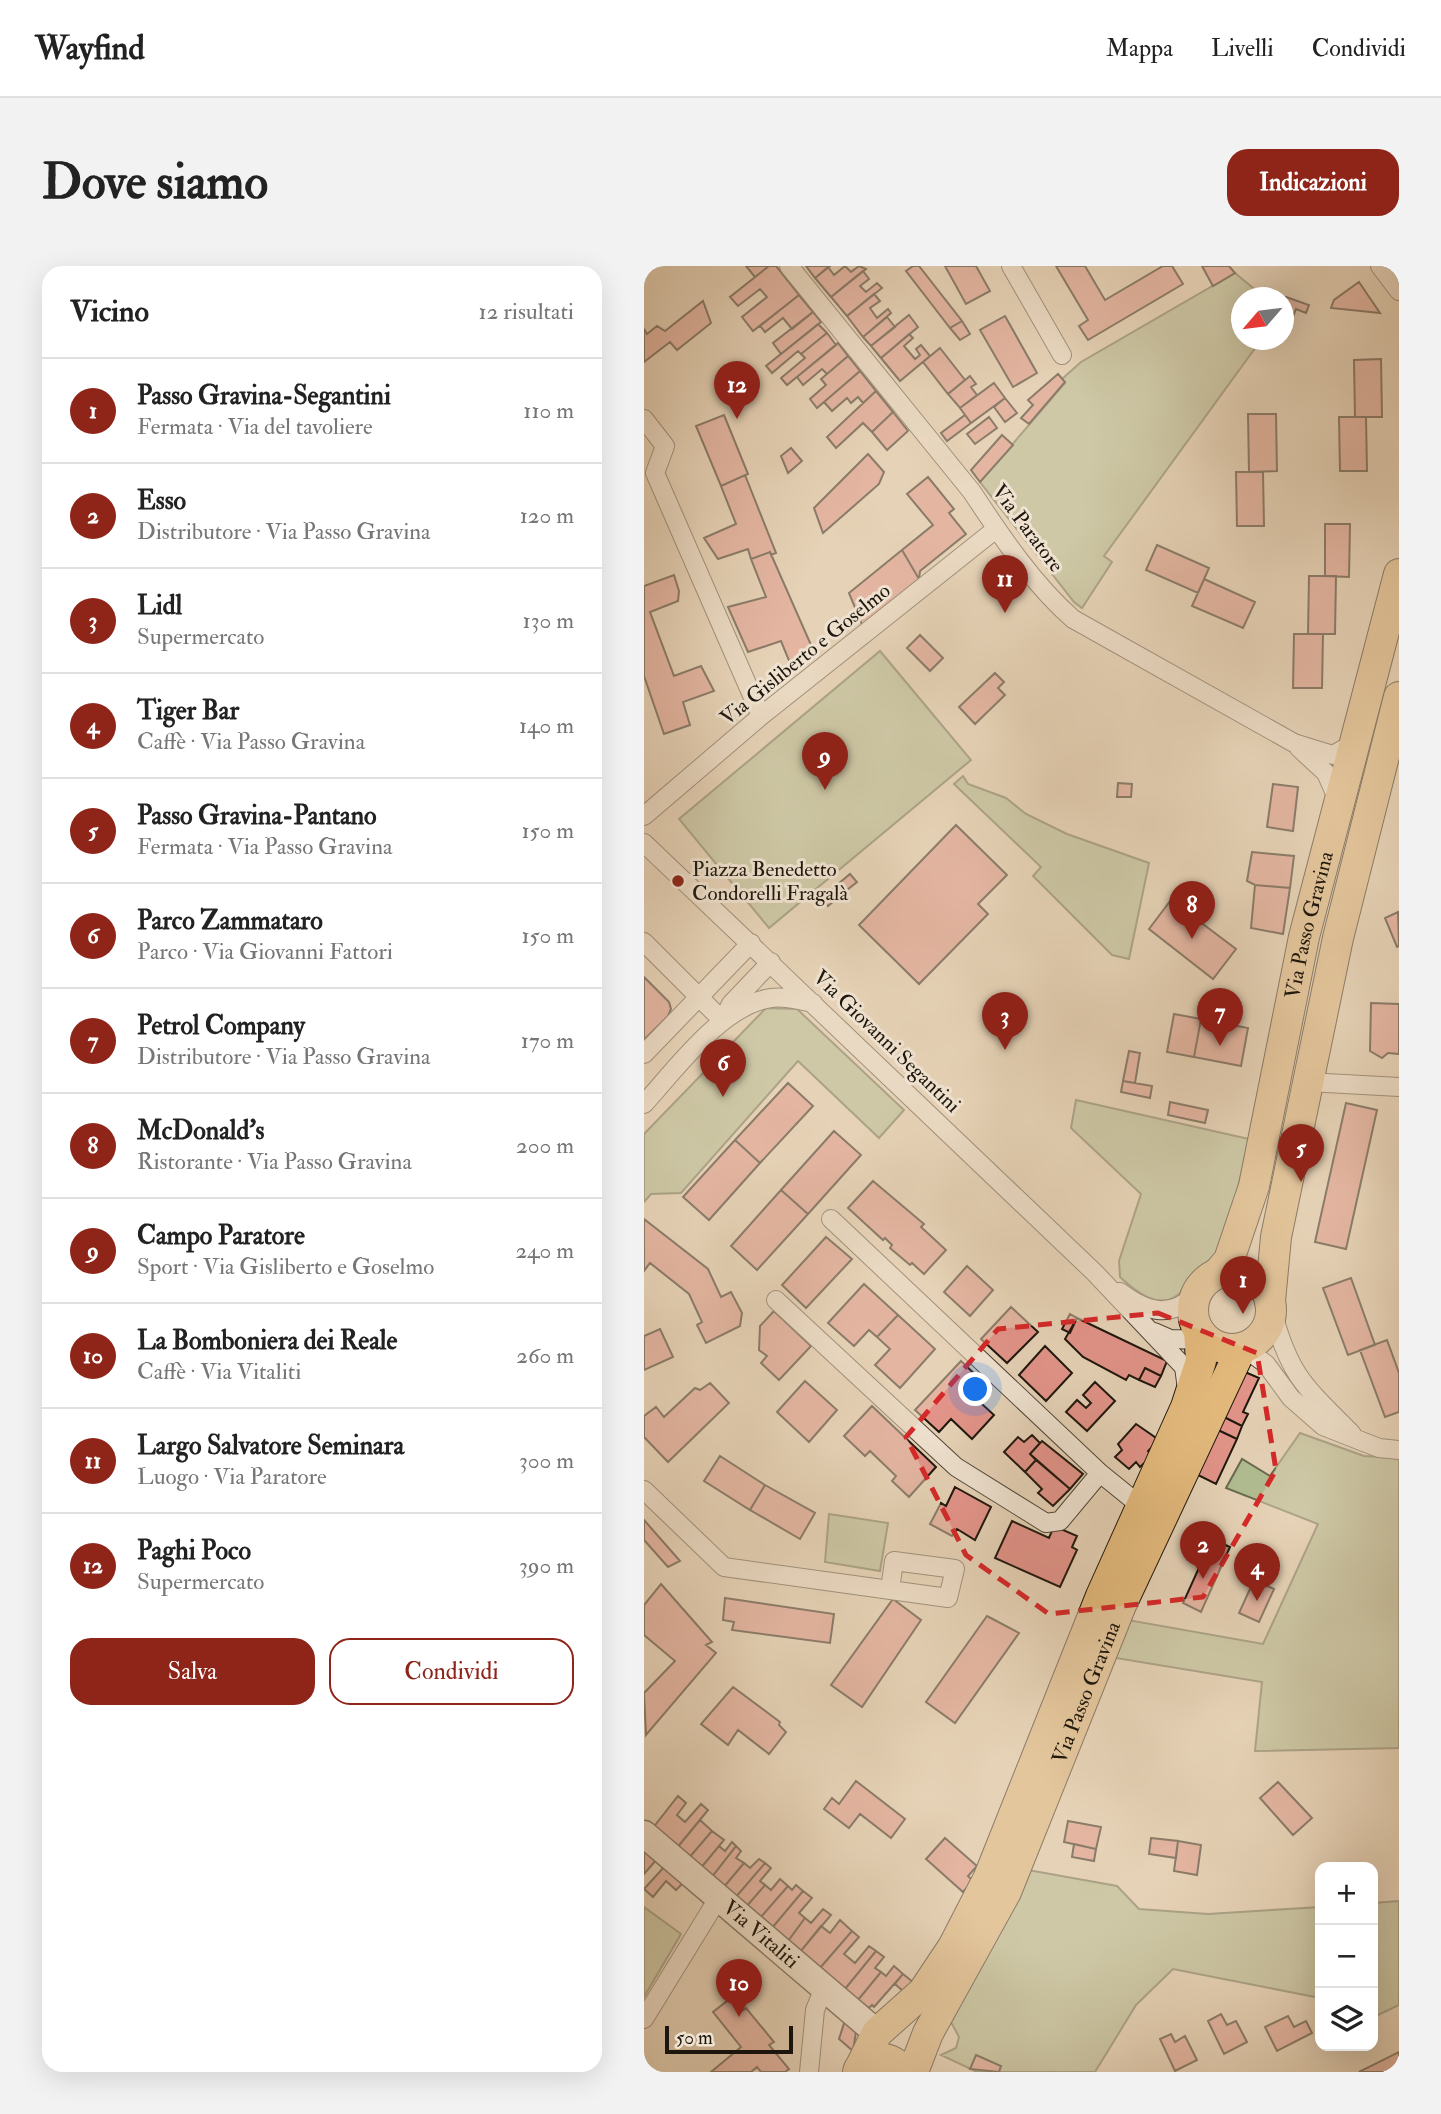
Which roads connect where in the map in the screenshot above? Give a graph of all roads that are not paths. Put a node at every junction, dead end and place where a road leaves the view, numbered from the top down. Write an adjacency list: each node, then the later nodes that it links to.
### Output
1 (789, 266): 7 (street, Via Paratore)
2 (1011, 266): 5 (street)
3 (1380, 266): 4 (street)
4 (1399, 291)
5 (1062, 355)
6 (644, 419): 10 (street)
7 (996, 530): 10 (street, Via Gisliberto e Goselmo); 11 (street, Via Paratore)
8 (1399, 574): 12 (main road, Via Passo Gravina)
9 (1399, 697): 23 (main road, Via Passo Gravina)
10 (761, 716): 14 (street, Via Gisliberto e Goselmo)
11 (1294, 743): 12 (street, Via Paratore); 13 (street, Via Paratore)
12 (1354, 743): 13 (main road, Via Passo Gravina)
13 (1339, 804): 28 (main road, Via Passo Gravina)
14 (644, 816)
15 (644, 843): 17 (street, Via Giovanni Segantini)
16 (644, 942): 19 (street)
17 (751, 943): 18 (street, Via Giovanni Segantini); 19 (street)
18 (771, 962): 20 (street, Via Giovanni Segantini); 21 (street)
19 (698, 996): 21 (street); 22 (street)
20 (817, 1004): 21 (street); 27 (street, Via Giovanni Segantini)
21 (723, 1021): 25 (street)
22 (644, 1054)
23 (1308, 1082): 24 (street); 31 (main road, Via Passo Gravina)
24 (1399, 1087)
25 (644, 1104)
26 (831, 1219): 38 (street)
27 (1095, 1273): 29 (street, Via Giovanni Segantini); 32 (street, Via Giovanni Segantini)
28 (1217, 1273): 29 (main road); 31 (main road)
29 (1195, 1295): 33 (main road)
30 (776, 1300): 38 (street)
31 (1271, 1304): 34 (main road); 36 (street)
32 (1142, 1325): 33 (street); 35 (street, Via Giovanni Segantini)
33 (1202, 1338): 34 (main road); 35 (main road, Via Passo Gravina)
34 (1242, 1348): 36 (street); 47 (main road, Via Passo Gravina)
35 (1186, 1407): 40 (main road, Via Passo Gravina)
36 (1357, 1439): 37 (street)
37 (1399, 1450)
38 (1100, 1473): 40 (street)
39 (644, 1490): 41 (street)
40 (1142, 1507): 46 (main road, Via Passo Gravina)
41 (890, 1590)
42 (644, 1834): 43 (street, Via Vitaliti)
43 (719, 1897): 44 (street, Via Vitaliti); 45 (street)
44 (825, 1985): 46 (street, Via Vitaliti); 49 (street)
45 (644, 2019)
46 (877, 2033): 48 (main road, Via Passo Gravina)
47 (928, 2033): 51 (main road, Via Passo Gravina); 52 (main road)
48 (859, 2070): 50 (main road)
49 (808, 2072)
50 (904, 2072)
51 (913, 2072)
52 (924, 2072)

